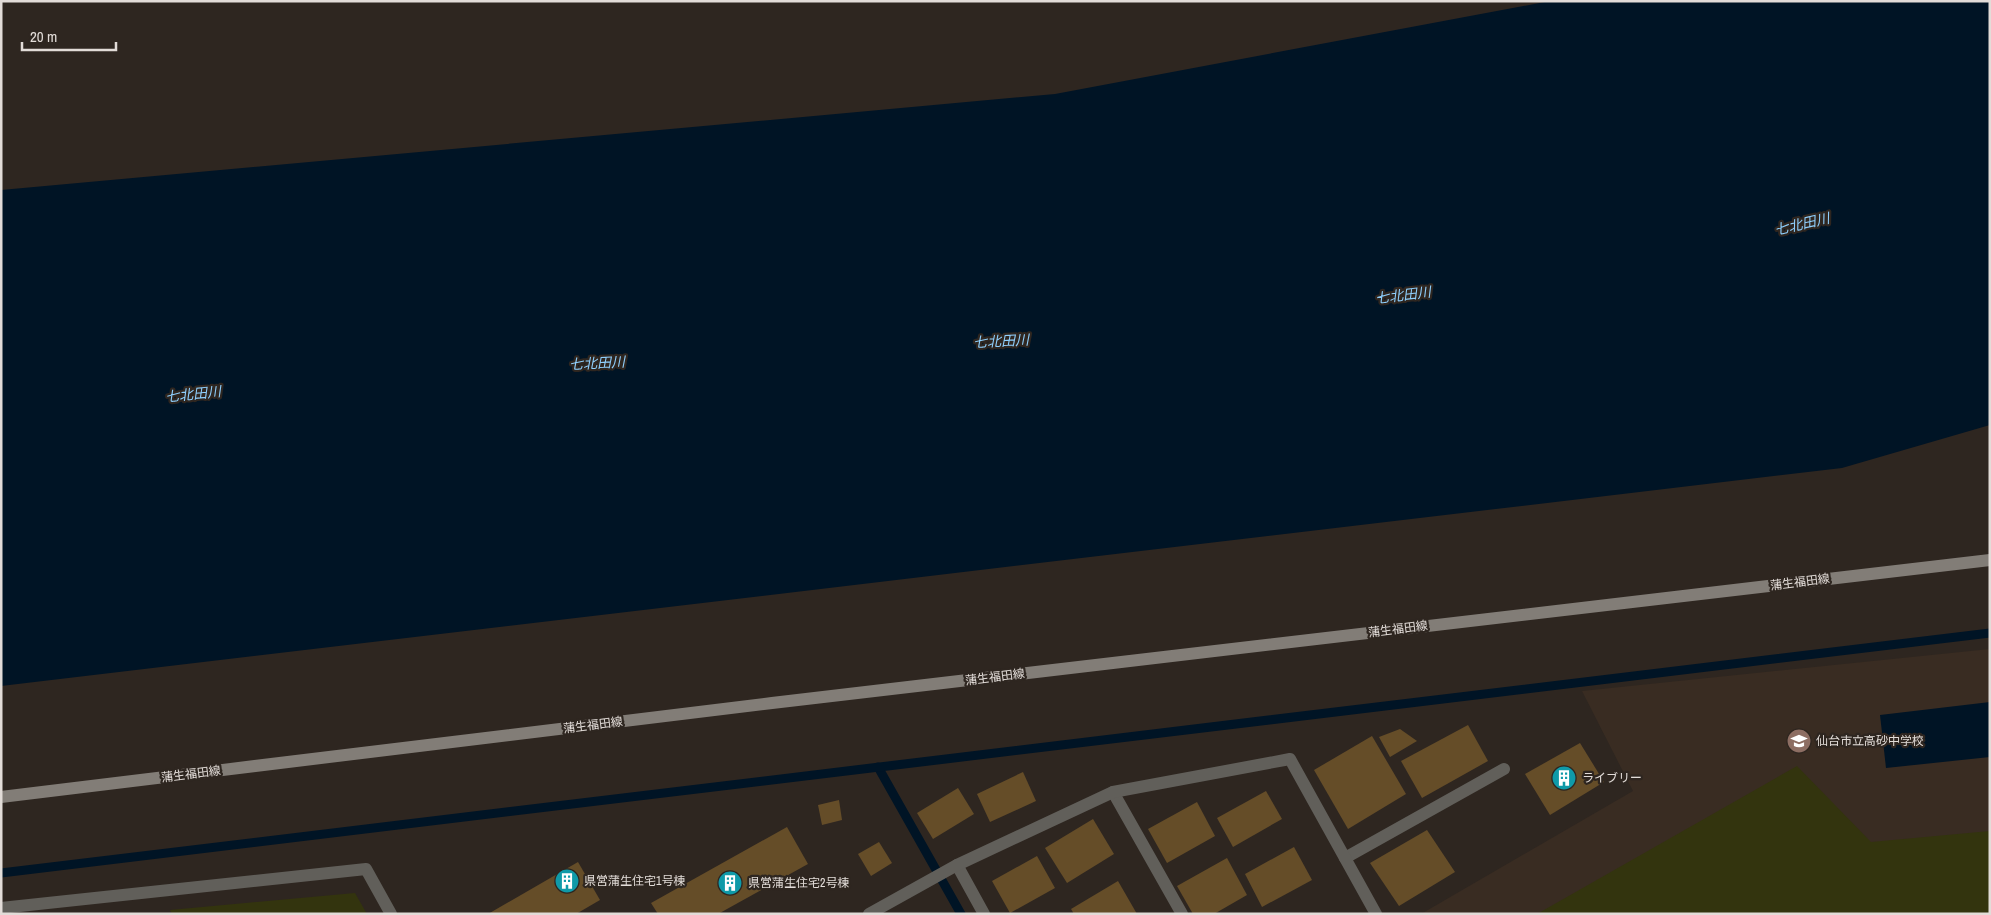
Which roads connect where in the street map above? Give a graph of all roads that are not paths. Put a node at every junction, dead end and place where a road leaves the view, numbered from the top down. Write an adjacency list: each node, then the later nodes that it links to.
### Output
1 (1990, 560): 4 (main road, 蒲生福田線)
2 (1504, 769): 5 (street)
3 (1113, 792): 5 (street); 6 (street); 11 (street)
4 (1, 797)
5 (1345, 858): 12 (street)
6 (951, 868): 9 (street); 10 (street)
7 (1, 908): 8 (street)
8 (390, 914)
9 (869, 914)
10 (984, 914)
11 (1182, 914)
12 (1376, 914)

